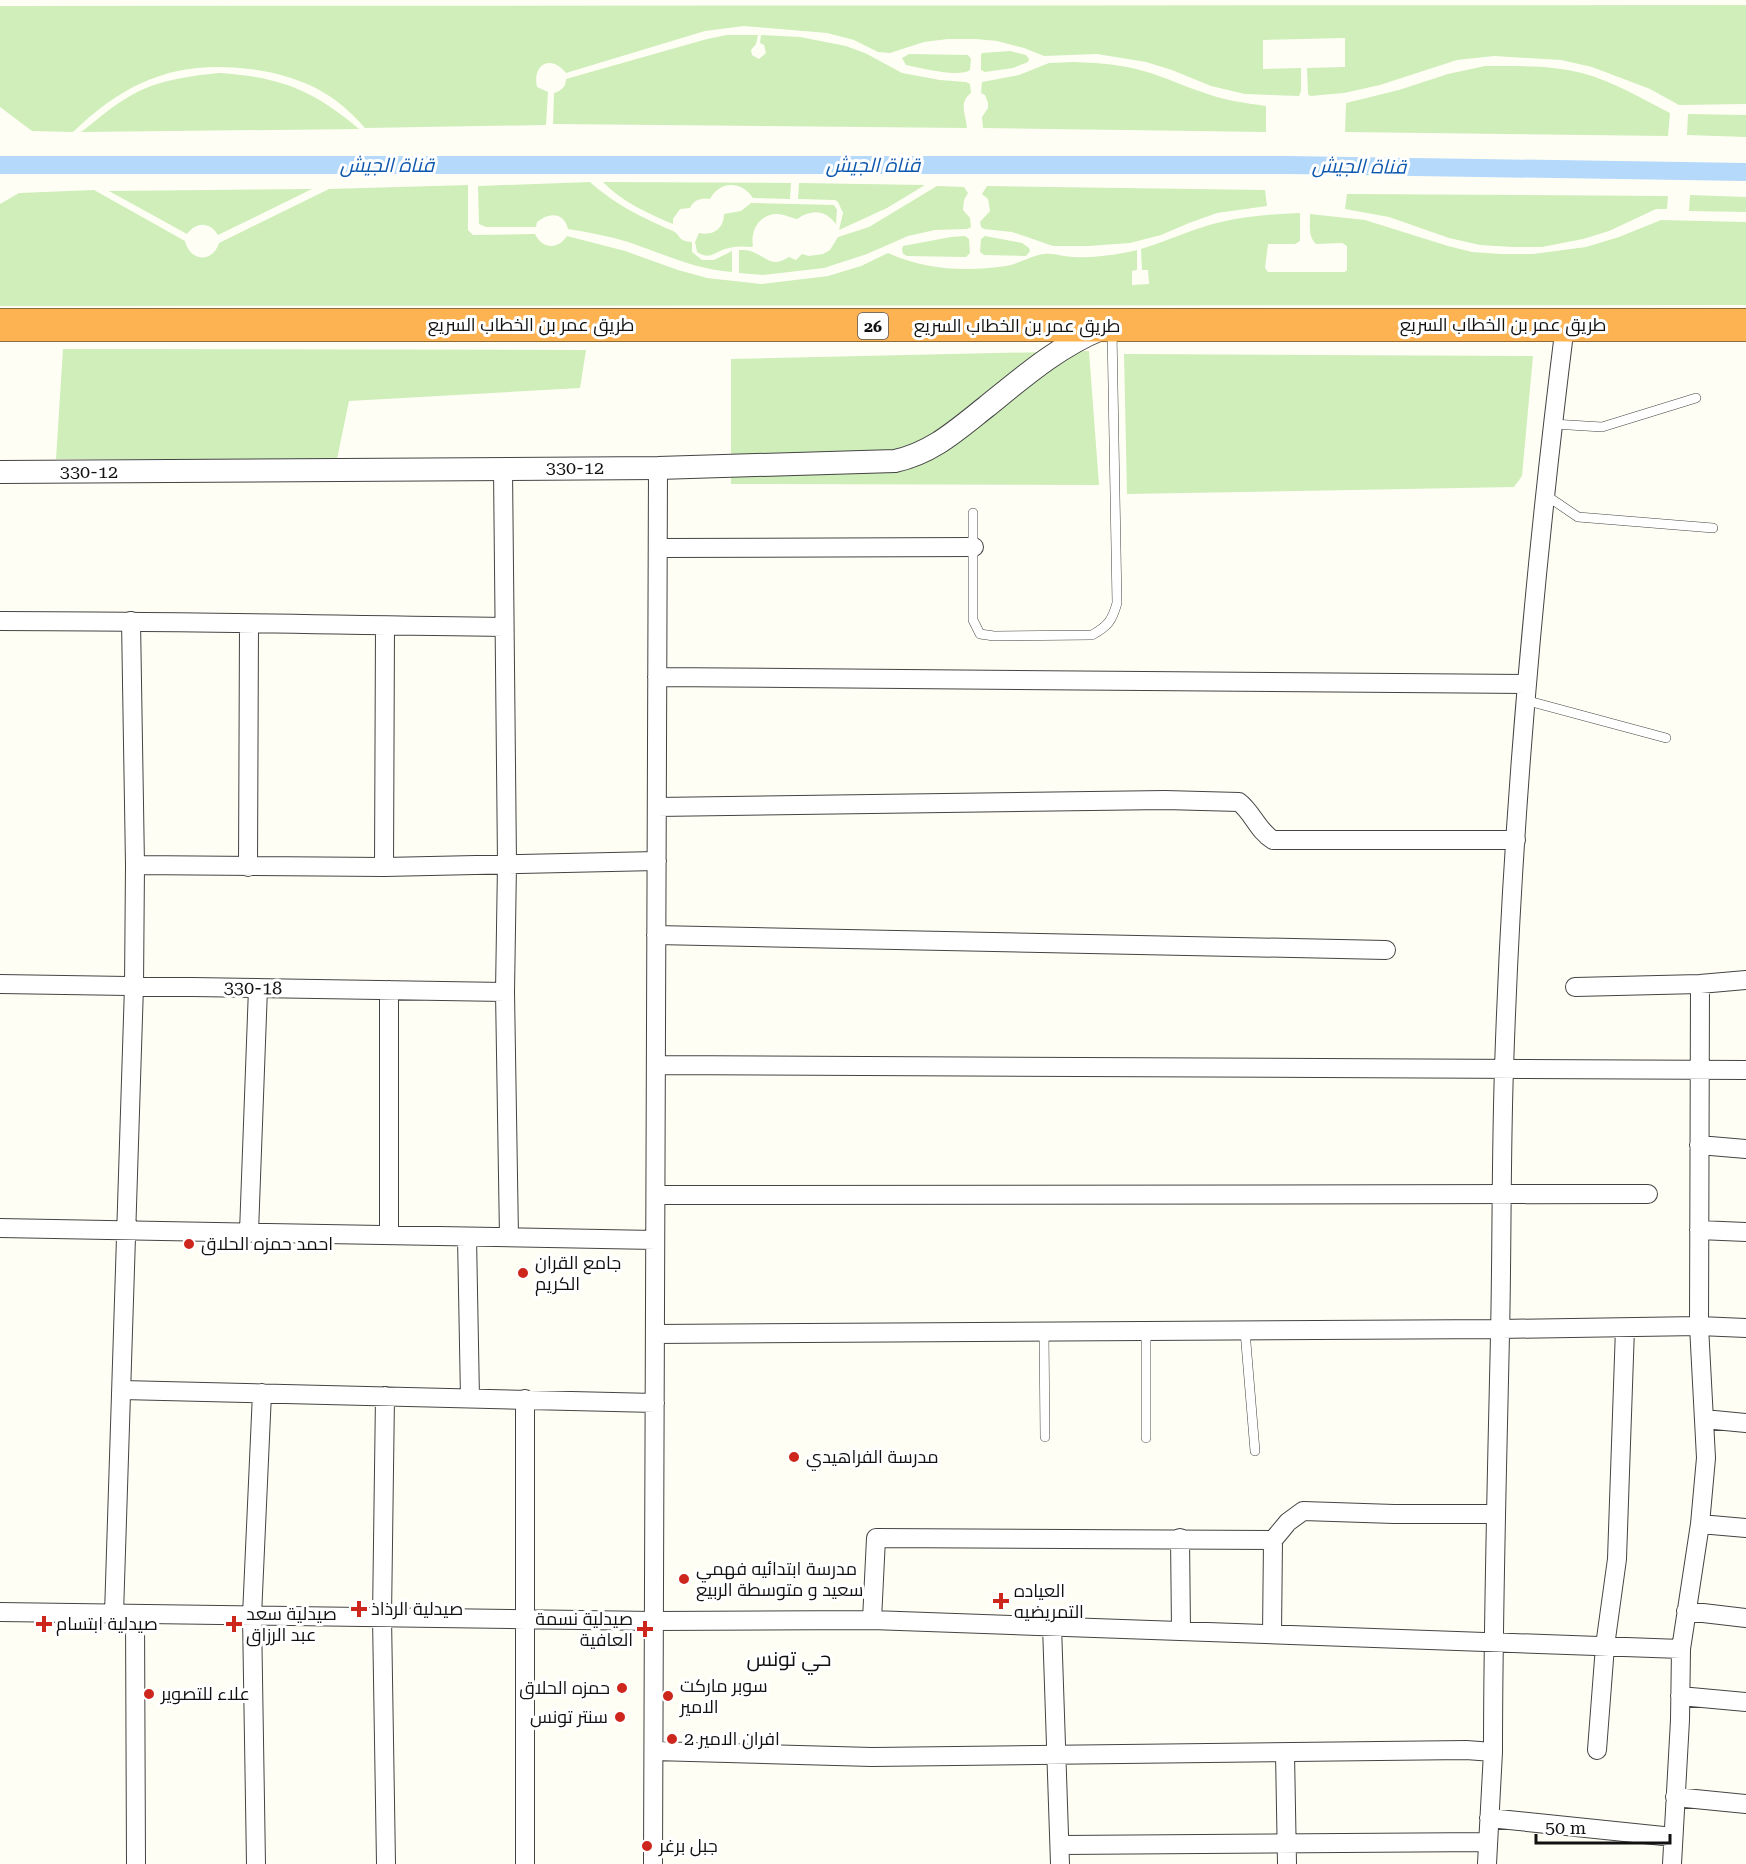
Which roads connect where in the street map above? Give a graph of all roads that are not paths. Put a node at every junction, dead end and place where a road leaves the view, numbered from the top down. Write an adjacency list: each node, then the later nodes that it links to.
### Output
1 (0, 325): 4 (highway, طريق عمر بن الخطاب السريع / 26)
2 (1565, 325): 3 (highway, طريق عمر بن الخطاب السريع / 26); 4 (highway, طريق عمر بن الخطاب السريع / 26); 6 (street)
3 (1746, 325)
4 (1111, 326): 7 (street, 330-12); 13 (lane)
5 (1696, 398): 6 (lane)
6 (1553, 424): 10 (street)
7 (658, 468): 8 (street, 330-12); 14 (street)
8 (503, 469): 9 (street, 330-12); 19 (street)
9 (0, 472)
10 (1544, 494): 12 (lane); 21 (street)
11 (973, 513): 13 (lane)
12 (1713, 528)
13 (974, 547): 14 (street)
14 (658, 548): 20 (street)
15 (0, 621): 16 (street)
16 (131, 621): 17 (street); 27 (street)
17 (249, 624): 18 (street); 28 (street)
18 (385, 626): 19 (street); 29 (street)
19 (504, 627): 26 (street)
20 (657, 677): 21 (street); 23 (street)
21 (1525, 692): 22 (lane); 24 (street)
22 (1665, 738)
23 (657, 807): 24 (street); 25 (street)
24 (1515, 840): 41 (street)
25 (657, 861): 26 (street); 30 (street)
26 (507, 864): 29 (street); 39 (street)
27 (135, 865): 28 (street); 35 (street)
28 (248, 867): 29 (street)
29 (384, 867)
30 (656, 935): 31 (street); 40 (street)
31 (1386, 950)
32 (1746, 980): 34 (street)
33 (0, 984): 35 (street, 330-18)
34 (1700, 984): 36 (street); 42 (street)
35 (134, 986): 37 (street, 330-18); 51 (street)
36 (1575, 987)
37 (258, 988): 38 (street, 330-18); 53 (street)
38 (388, 990): 39 (street, 330-18); 54 (street)
39 (505, 992): 56 (street)
40 (656, 1065): 41 (street); 48 (street)
41 (1504, 1069): 42 (street); 46 (street)
42 (1699, 1070): 43 (street); 44 (street)
43 (1746, 1070)
44 (1699, 1145): 45 (street); 50 (street)
45 (1746, 1149)
46 (1502, 1194): 47 (street); 48 (street); 61 (street)
47 (1648, 1194)
48 (656, 1195): 57 (street)
49 (0, 1228): 51 (street)
50 (1699, 1230): 52 (street); 58 (street)
51 (128, 1231): 53 (street); 66 (street)
52 (1746, 1232)
53 (249, 1233): 54 (street)
54 (389, 1235): 55 (street)
55 (467, 1237): 56 (street); 69 (street)
56 (509, 1237): 57 (street)
57 (655, 1240): 65 (street)
58 (1699, 1326): 59 (street); 60 (street); 72 (street)
59 (1625, 1328): 61 (street); 96 (street)
60 (1746, 1328)
61 (1501, 1329): 63 (street); 77 (street)
62 (1146, 1331): 63 (street); 64 (street); 75 (lane)
63 (1245, 1331): 76 (lane)
64 (1044, 1332): 65 (street); 74 (lane)
65 (655, 1334): 71 (street)
66 (122, 1390): 67 (street); 84 (street)
67 (262, 1393): 68 (street); 86 (street)
68 (386, 1396): 69 (street); 87 (street)
69 (470, 1398): 70 (street)
70 (525, 1399): 71 (street); 89 (street)
71 (655, 1403): 91 (street)
72 (1704, 1419): 73 (street); 78 (street)
73 (1746, 1423)
74 (1045, 1437)
75 (1146, 1438)
76 (1255, 1451)
77 (1496, 1514): 81 (street); 95 (street)
78 (1700, 1524): 79 (street); 82 (street)
79 (1746, 1528)
80 (1180, 1538): 81 (street); 90 (street); 93 (street)
81 (1273, 1540): 94 (street)
82 (1686, 1611): 88 (street); 97 (street)
83 (0, 1612): 84 (street)
84 (114, 1614): 85 (street)
85 (135, 1614): 86 (street); 112 (street)
86 (252, 1616): 87 (street); 113 (street)
87 (382, 1617): 89 (street); 114 (street)
88 (1746, 1618)
89 (525, 1619): 91 (street); 115 (street)
90 (872, 1620): 91 (street); 92 (street)
91 (654, 1621): 101 (street)
92 (1052, 1626): 93 (street); 104 (street)
93 (1181, 1630): 94 (street)
94 (1272, 1634): 95 (street)
95 (1493, 1641): 96 (street); 102 (street)
96 (1605, 1646): 97 (street); 100 (street)
97 (1681, 1649): 98 (street)
98 (1680, 1696): 99 (street); 105 (street)
99 (1746, 1702)
100 (1597, 1750)
101 (654, 1751): 104 (street); 116 (street)
102 (1493, 1752): 103 (street); 107 (street)
103 (1285, 1753): 104 (street); 110 (street)
104 (1056, 1755): 111 (street)
105 (1675, 1797): 106 (street); 108 (street)
106 (1746, 1804)
107 (1489, 1818): 108 (street); 109 (street)
108 (1674, 1837): 120 (street)
109 (1488, 1842): 110 (street); 119 (street)
110 (1287, 1843): 111 (street); 118 (street)
111 (1061, 1845): 117 (street)
112 (136, 1864)
113 (256, 1864)
114 (386, 1864)
115 (525, 1864)
116 (653, 1864)
117 (1060, 1864)
118 (1287, 1864)
119 (1487, 1864)
120 (1672, 1864)

